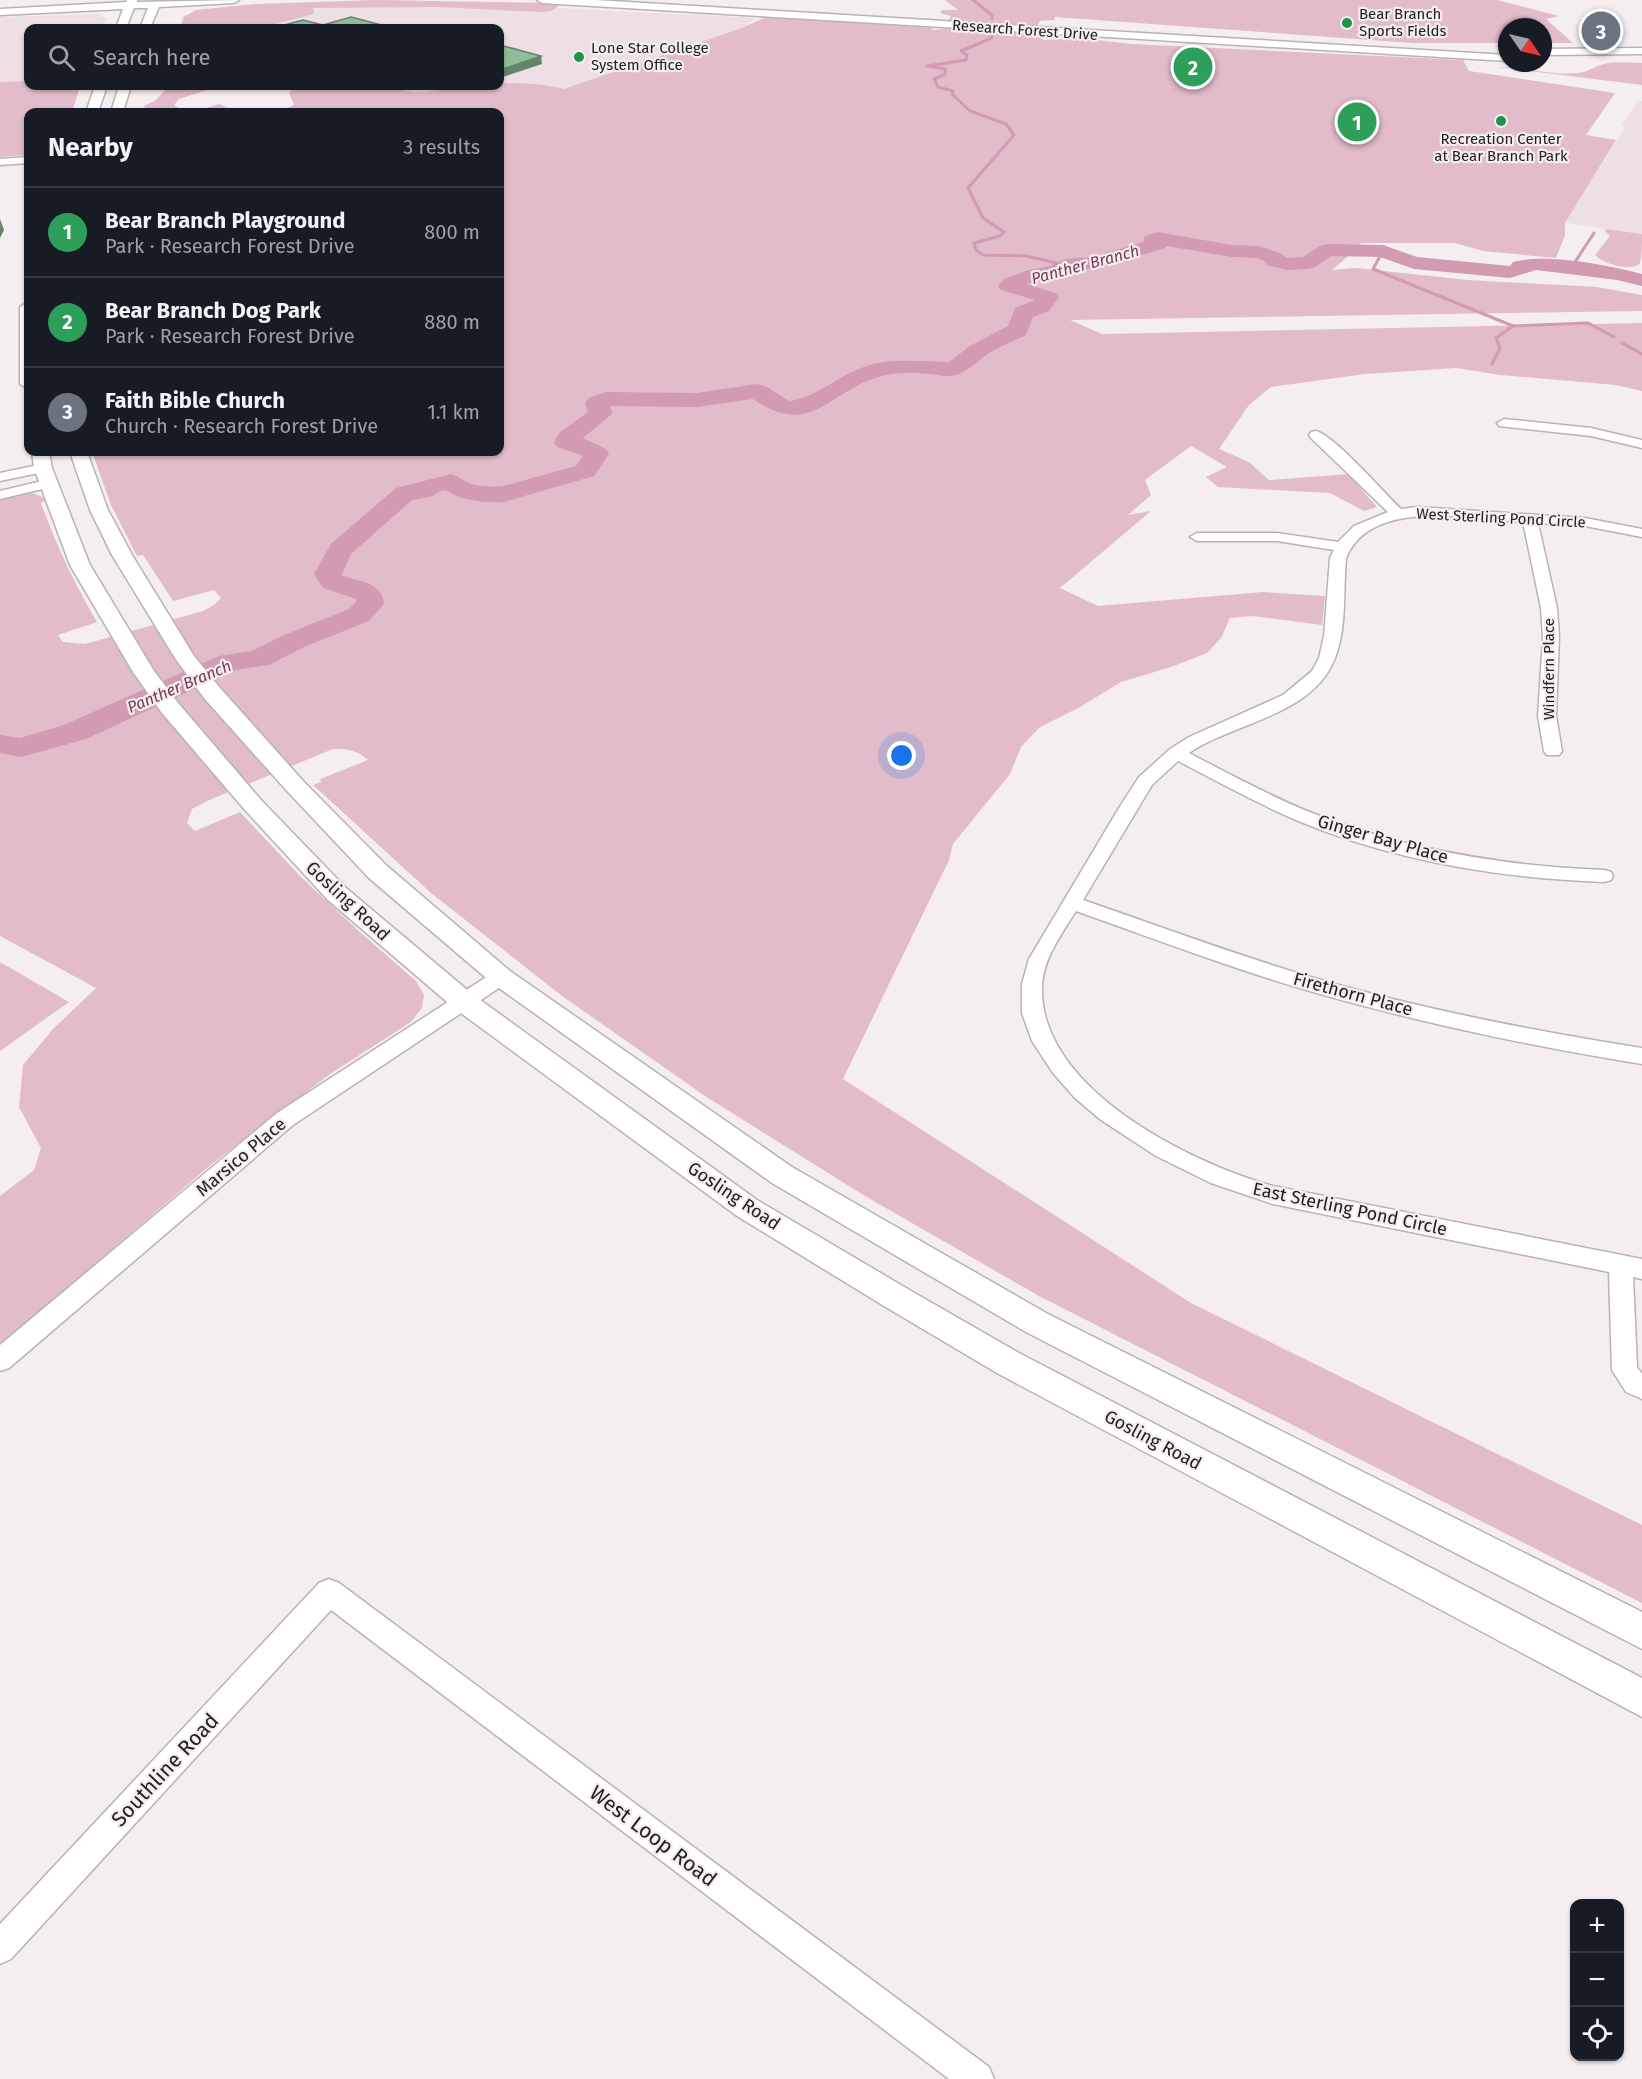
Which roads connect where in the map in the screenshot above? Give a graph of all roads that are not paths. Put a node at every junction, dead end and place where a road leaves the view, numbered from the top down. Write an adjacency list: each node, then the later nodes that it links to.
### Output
1 (234, 0): 7 (main road)
2 (543, 0): 5 (main road, Research Forest Drive)
3 (651, 0): 12 (main road, Research Forest Drive)
4 (99, 1): 8 (main road); 9 (main road)
5 (573, 1): 12 (main road, Research Forest Drive)
6 (155, 2): 7 (main road); 8 (main road); 11 (main road)
7 (201, 2): 11 (main road)
8 (128, 5): 10 (main road); 13 (main road)
9 (0, 6)
10 (0, 12)
11 (150, 17): 14 (main road)
12 (931, 21): 15 (main road, Research Forest Drive)
13 (122, 24)
14 (147, 24)
15 (1045, 28): 16 (main road, Research Forest Drive); 19 (main road, Research Forest Drive)
16 (1498, 51)
17 (1642, 51): 18 (main road)
18 (1552, 52)
19 (1498, 57)
20 (1642, 58): 21 (main road)
21 (1552, 59)
22 (100, 90): 24 (main road)
23 (124, 90): 25 (main road)
24 (93, 108)
25 (118, 108)
26 (24, 160): 27 (street)
27 (0, 162)
28 (24, 167): 29 (street)
29 (0, 169)
30 (1504, 423): 32 (street)
31 (1316, 435): 37 (street)
32 (1642, 444)
33 (79, 456): 46 (main road)
34 (44, 468): 35 (street); 36 (street); 47 (main road, Gosling Road)
35 (0, 477)
36 (0, 495)
37 (1397, 513): 38 (street, West Sterling Pond Circle); 41 (street, West Sterling Pond Circle)
38 (1529, 517): 39 (street, West Sterling Pond Circle); 42 (street, Windfern Place)
39 (1642, 533)
40 (1197, 537): 41 (street)
41 (1341, 548): 43 (street)
42 (1553, 751)
43 (1176, 753): 44 (street, Ginger Bay Place); 45 (street, East Sterling Pond Circle)
44 (1604, 876)
45 (1072, 903): 48 (street, Firethorn Place); 49 (street, East Sterling Pond Circle)
46 (501, 977): 47 (street, Marsico Place); 53 (main road)
47 (463, 1001): 50 (street, Marsico Place); 54 (main road, Gosling Road)
48 (1642, 1056)
49 (1632, 1266): 51 (street)
50 (0, 1360)
51 (1642, 1388)
52 (329, 1592): 55 (street, Southline Road); 56 (street, West Loop Road)
53 (1642, 1631)
54 (1642, 1698)
55 (0, 1948)
56 (977, 2079)

